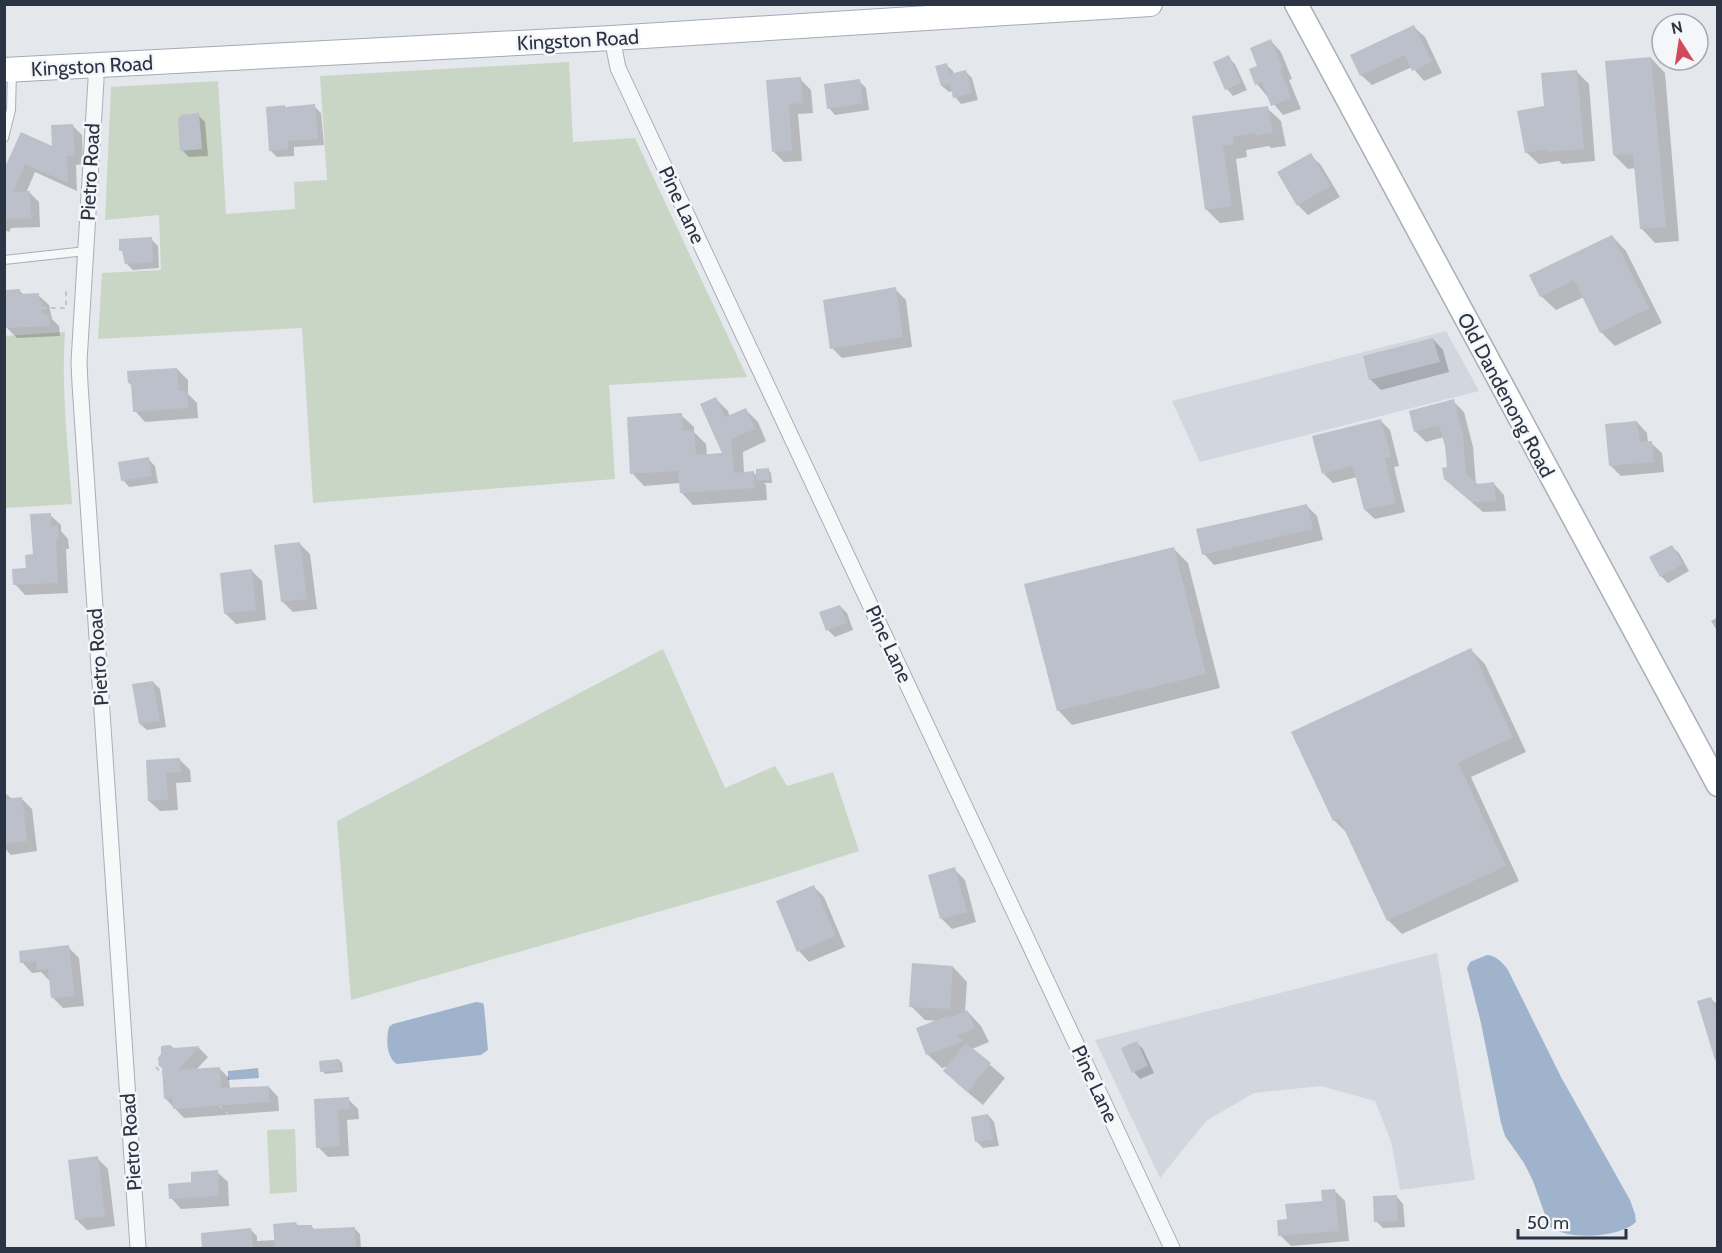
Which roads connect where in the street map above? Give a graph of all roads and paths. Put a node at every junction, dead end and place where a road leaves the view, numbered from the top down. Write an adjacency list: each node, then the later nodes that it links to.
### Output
1 (1150, 4): 3 (main road, Kingston Road)
2 (1296, 4): 11 (main road, Old Dandenong Road)
3 (612, 38): 4 (main road, Kingston Road); 17 (street, Pine Lane)
4 (95, 65): 5 (main road, Kingston Road); 7 (street, Pietro Road)
5 (8, 70): 6 (lane)
6 (4, 138)
7 (86, 251): 8 (lane); 16 (street, Pietro Road)
8 (4, 260)
9 (66, 290): 10 (path)
10 (42, 308)
11 (1718, 785)
12 (156, 1067): 13 (path)
13 (166, 1077)
14 (206, 1093): 15 (path)
15 (231, 1117)
16 (138, 1248)
17 (1173, 1248)

